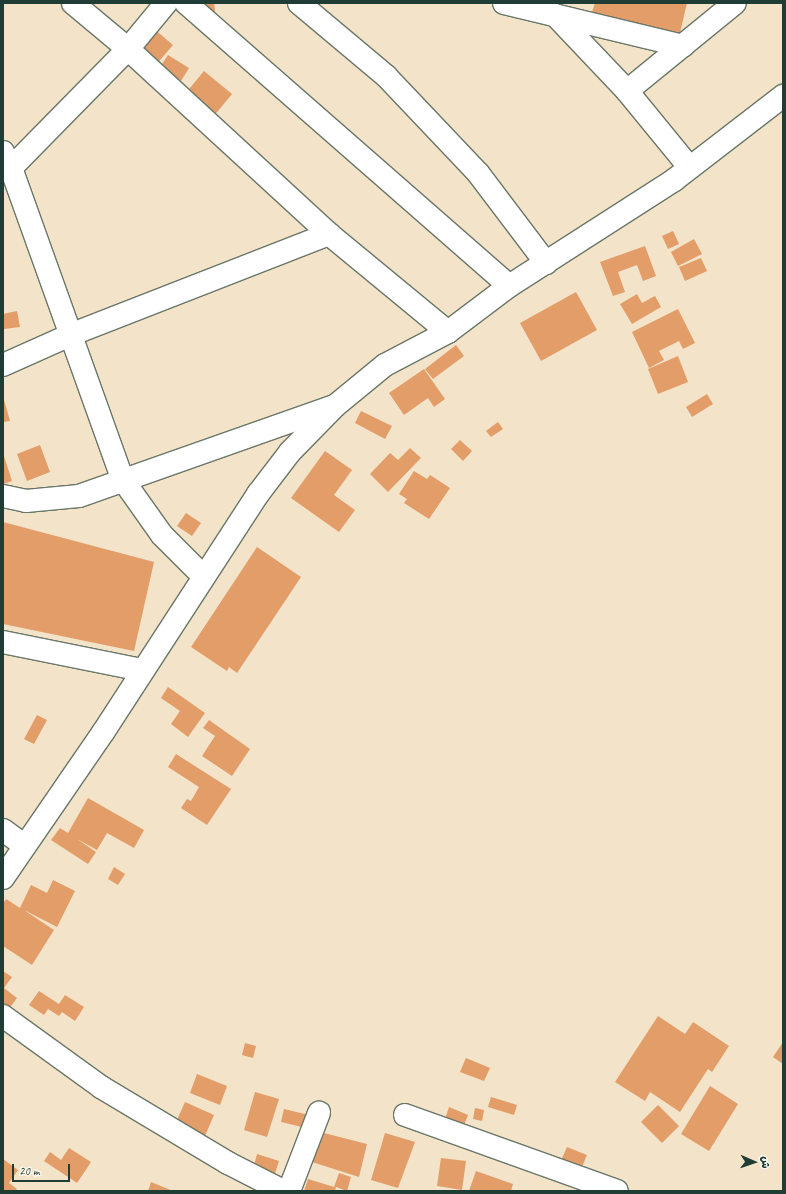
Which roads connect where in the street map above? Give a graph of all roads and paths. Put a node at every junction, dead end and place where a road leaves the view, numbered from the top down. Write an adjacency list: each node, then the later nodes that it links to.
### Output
1 (73, 3): 9 (street)
2 (166, 3): 9 (street)
3 (186, 3): 16 (street)
4 (299, 3): 15 (street)
5 (504, 3): 7 (street)
6 (730, 4): 8 (street)
7 (555, 15): 8 (street); 10 (street)
8 (683, 46): 10 (street)
9 (128, 49): 13 (street); 14 (street)
10 (627, 91): 12 (street)
11 (783, 96): 12 (street)
12 (690, 168): 15 (street)
13 (8, 171): 18 (street)
14 (329, 234): 17 (street); 18 (street)
15 (546, 263): 16 (street)
16 (509, 286): 17 (street)
17 (448, 332): 20 (street)
18 (70, 335): 19 (street); 21 (street)
19 (3, 365)
20 (335, 406): 21 (street); 23 (street)
21 (123, 480): 22 (street); 23 (street)
22 (3, 496)
23 (204, 577): 25 (street)
24 (3, 642): 25 (street)
25 (142, 670): 27 (street)
26 (3, 830): 27 (street)
27 (25, 846): 28 (street)
28 (3, 878)
29 (3, 1016): 32 (street)
30 (319, 1113): 33 (street)
31 (405, 1115): 34 (street)
32 (283, 1191)
33 (289, 1191)
34 (617, 1191)

